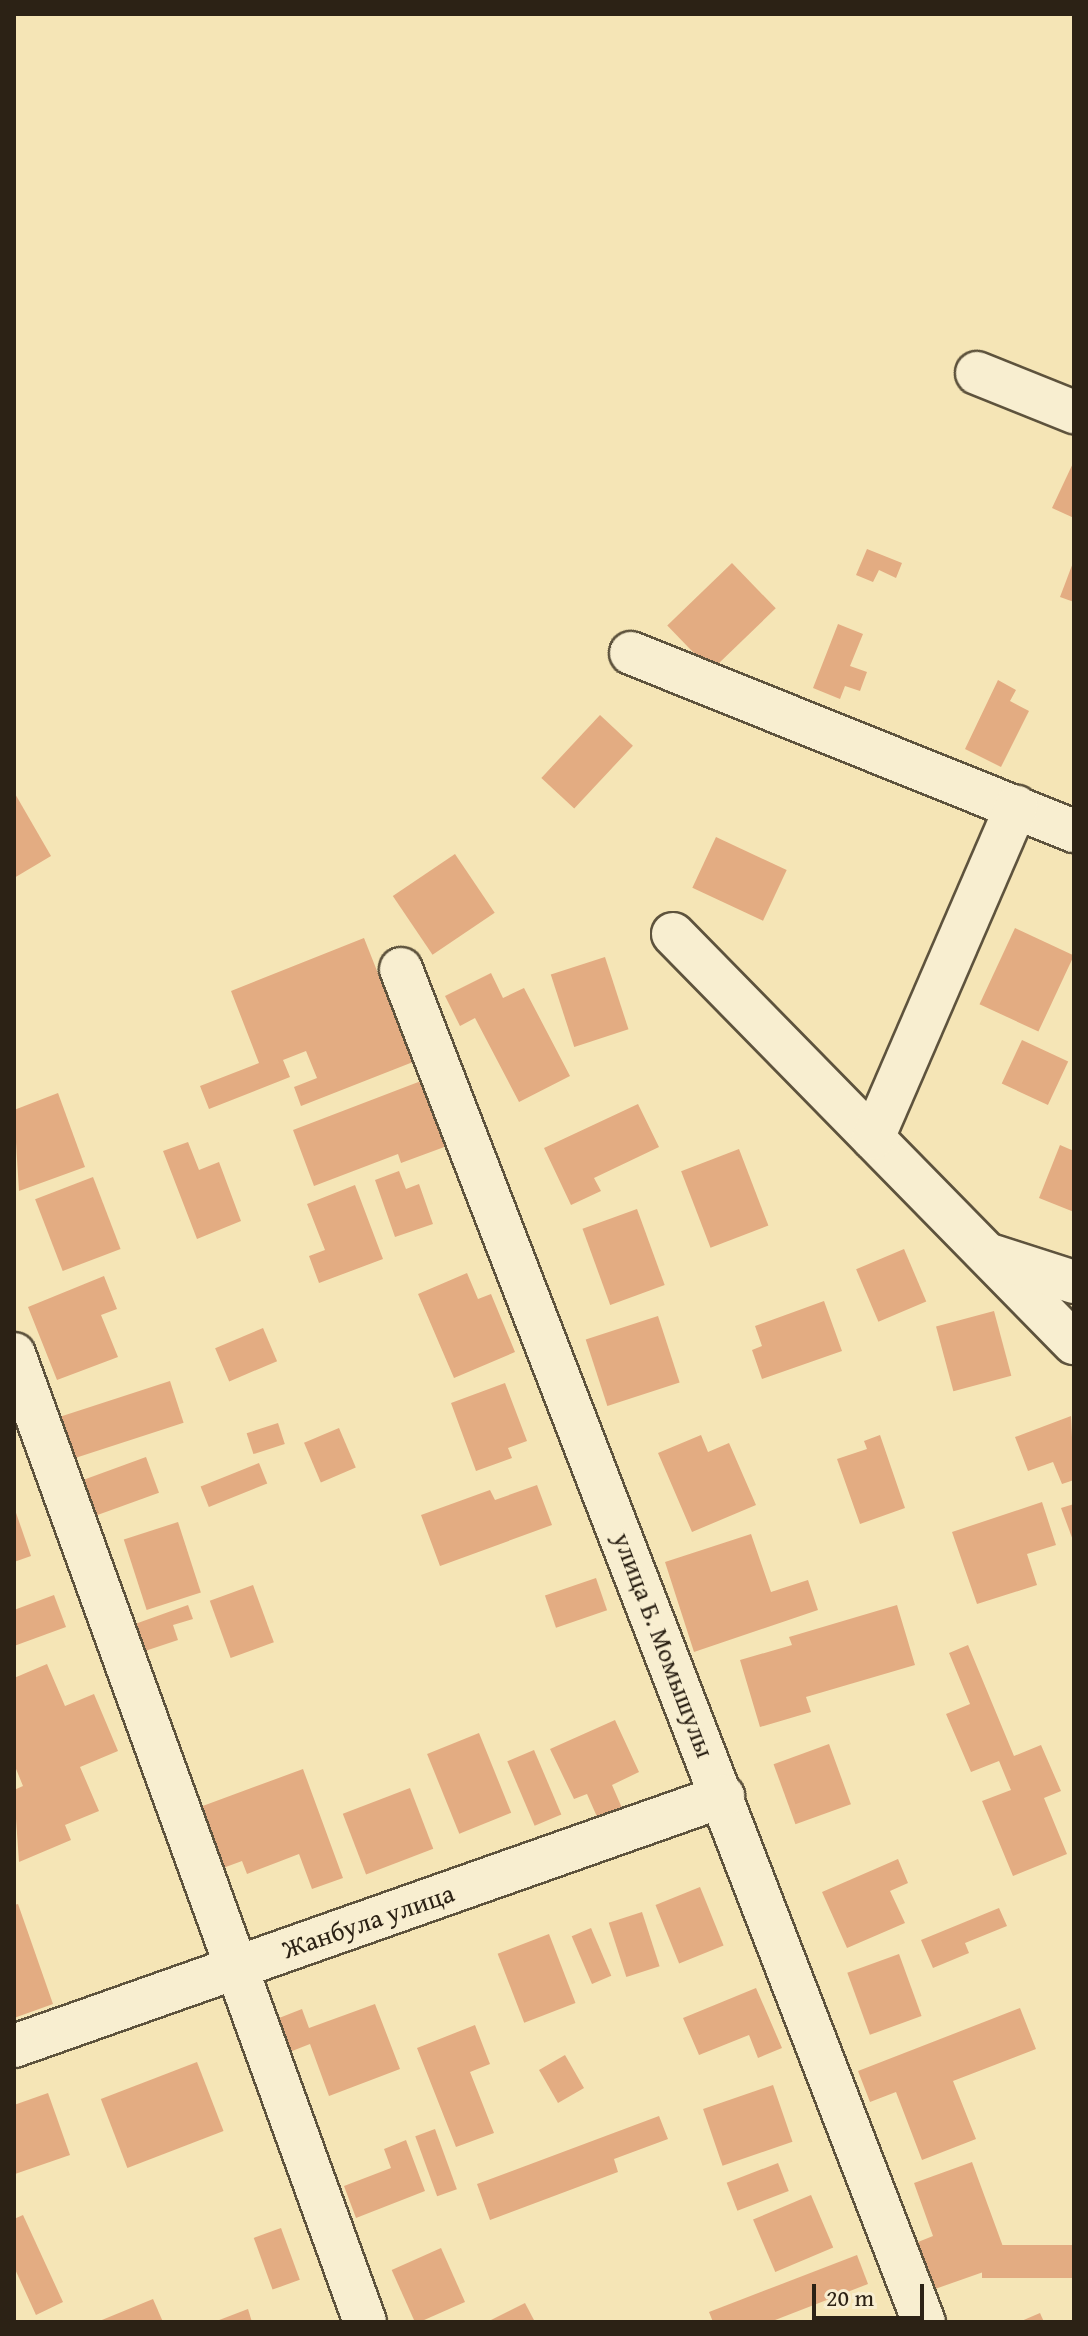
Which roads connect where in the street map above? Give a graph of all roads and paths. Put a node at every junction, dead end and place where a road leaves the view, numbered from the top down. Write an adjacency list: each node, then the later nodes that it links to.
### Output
1 (977, 373): 2 (street)
2 (1074, 412)
3 (631, 653): 4 (street)
4 (1016, 807): 5 (street); 8 (street)
5 (1074, 831)
6 (673, 934): 8 (street)
7 (401, 969): 13 (street, улица Б. Момышулы)
8 (873, 1138): 9 (street)
9 (988, 1255): 10 (street); 11 (street)
10 (1074, 1282)
11 (1074, 1343)
12 (14, 1354): 14 (street)
13 (723, 1796): 14 (street, Жанбула улица); 17 (street, улица Б. Момышулы)
14 (235, 1968): 15 (street, Жанбула улица); 16 (street)
15 (14, 2046)
16 (365, 2322)
17 (924, 2322)

